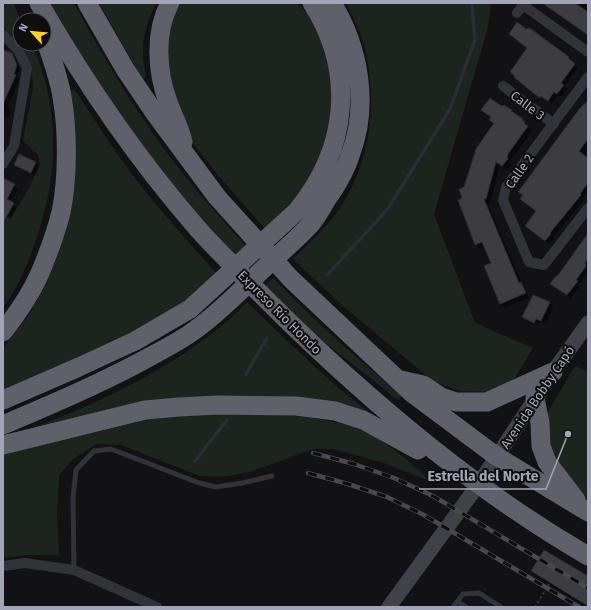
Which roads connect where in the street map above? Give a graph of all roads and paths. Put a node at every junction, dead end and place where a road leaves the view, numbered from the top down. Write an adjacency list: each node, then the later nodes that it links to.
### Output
1 (39, 3): 26 (highway, Expreso Río Hondo)
2 (87, 3): 13 (highway)
3 (170, 3): 13 (highway)
4 (312, 3): 21 (highway)
5 (332, 3): 22 (highway)
6 (517, 13): 9 (street)
7 (3, 35): 14 (street)
8 (50, 52): 17 (highway)
9 (588, 52)
10 (588, 77): 12 (street, Calle 2)
11 (503, 86): 12 (street, Calle 3)
12 (554, 124): 15 (street, Calle 2)
13 (186, 155): 19 (highway)
14 (3, 164)
15 (588, 208)
16 (588, 323): 18 (street, Avenida Bobby Capó)
17 (3, 332)
18 (553, 372): 19 (highway); 20 (street, Avenida Bobby Capó)
19 (397, 379): 24 (highway)
20 (535, 398): 24 (street, Avenida Bobby Capó); 27 (highway)
21 (3, 400)
22 (3, 425)
23 (3, 444): 26 (highway)
24 (496, 456): 26 (street, Avenida Bobby Capó); 27 (highway)
25 (272, 476): 30 (lane)
26 (478, 485): 28 (highway, Expreso Río Hondo); 34 (street, Avenida Bobby Capó)
27 (586, 510)
28 (588, 556)
29 (3, 566): 30 (street)
30 (74, 570): 33 (street)
31 (550, 583): 38 (path)
32 (457, 602): 35 (lane); 36 (lane); 37 (lane)
33 (157, 607)
34 (389, 607)
35 (454, 607)
36 (466, 607)
37 (501, 607)
38 (536, 607)

